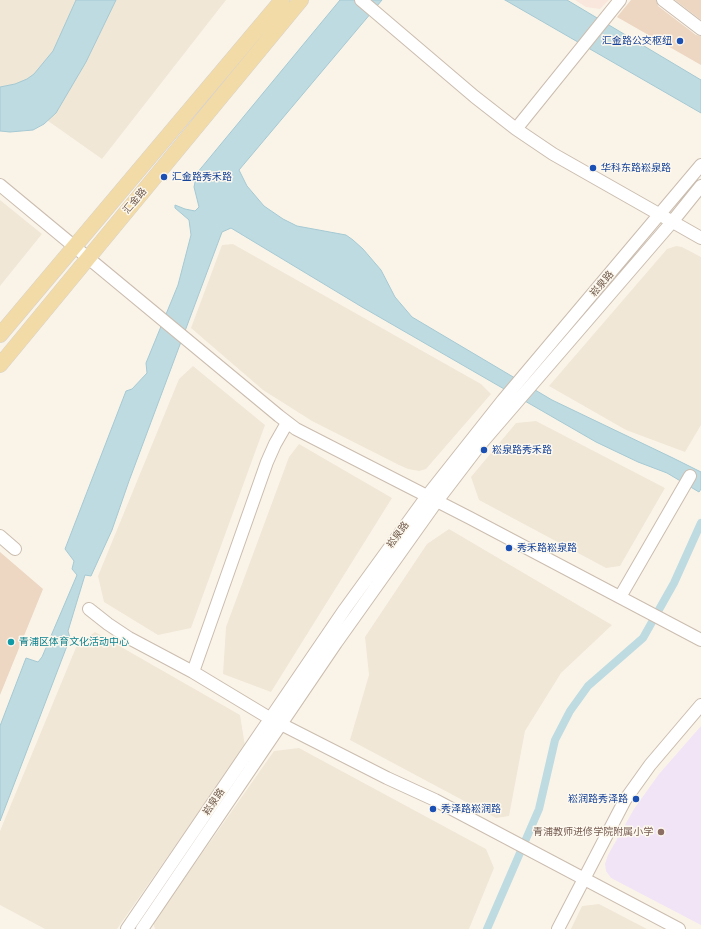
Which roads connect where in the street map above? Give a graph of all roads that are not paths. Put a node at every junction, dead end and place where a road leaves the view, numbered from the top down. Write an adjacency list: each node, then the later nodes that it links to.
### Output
1 (282, 0): 14 (main road, 汇金路)
2 (301, 0): 15 (main road, 汇金路)
3 (361, 0): 7 (street)
4 (620, 0): 7 (street)
5 (663, 0): 6 (street)
6 (701, 29)
7 (516, 129): 11 (street)
8 (701, 165): 11 (street, 崧泉路)
9 (0, 185): 14 (street)
10 (701, 186): 12 (street, 崧泉路)
11 (659, 215): 12 (street); 18 (street, 崧泉路)
12 (672, 222): 13 (street); 18 (street, 崧泉路)
13 (701, 238)
14 (74, 246): 15 (street); 16 (main road, 汇金路)
15 (88, 257): 17 (main road, 汇金路); 19 (street)
16 (0, 335)
17 (0, 364)
18 (526, 382): 21 (street, 崧泉路)
19 (287, 422): 21 (street); 27 (street)
20 (690, 476): 24 (street)
21 (432, 498): 24 (street); 29 (street, 崧泉路)
22 (0, 536): 23 (street)
23 (15, 549)
24 (620, 597): 26 (street)
25 (90, 609): 27 (street)
26 (701, 640)
27 (193, 672): 29 (street)
28 (701, 705): 30 (street)
29 (276, 722): 30 (street); 31 (street, 崧泉路); 32 (street, 崧泉路)
30 (585, 879): 33 (street); 34 (street)
31 (127, 929)
32 (142, 929)
33 (558, 929)
34 (679, 929)

